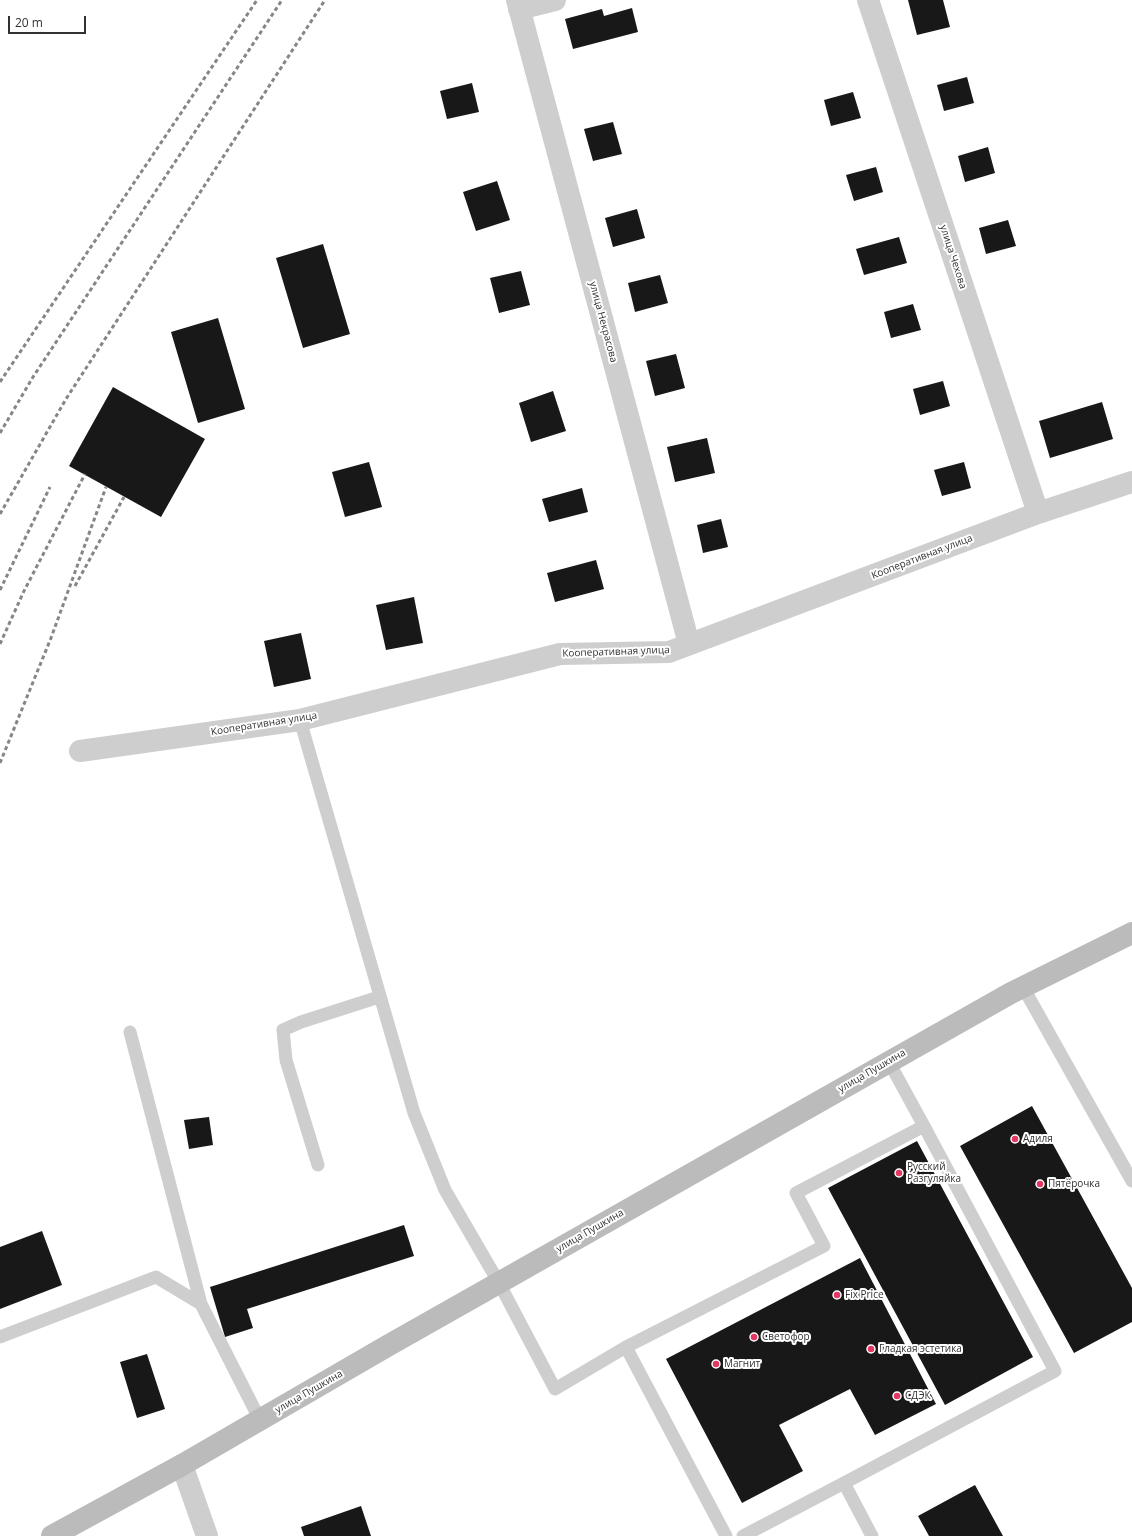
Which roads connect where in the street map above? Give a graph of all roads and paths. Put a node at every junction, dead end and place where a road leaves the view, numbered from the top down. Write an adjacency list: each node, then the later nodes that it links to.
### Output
1 (555, 0): 3 (street)
2 (868, 0): 5 (street, улица Чехова)
3 (518, 4): 6 (street, улица Некрасова)
4 (1132, 482): 5 (street, Кооперативная улица)
5 (1038, 513): 6 (street, Кооперативная улица)
6 (690, 644): 7 (street, Кооперативная улица)
7 (300, 720): 8 (street, Кооперативная улица); 11 (lane)
8 (80, 751)
9 (1132, 933): 10 (main road, улица Пушкина)
10 (1023, 987): 13 (main road, улица Пушкина); 16 (lane)
11 (379, 997): 15 (lane); 17 (lane)
12 (130, 1032): 18 (lane)
13 (889, 1062): 14 (lane); 17 (main road, улица Пушкина)
14 (924, 1126): 20 (lane); 23 (lane)
15 (318, 1165)
16 (1132, 1181)
17 (499, 1283): 20 (lane); 21 (main road, улица Пушкина)
18 (201, 1304): 19 (lane); 21 (lane)
19 (0, 1337)
20 (626, 1347): 26 (lane)
21 (260, 1420): 22 (main road, улица Пушкина)
22 (182, 1465): 24 (main road, улица Пушкина); 25 (street)
23 (844, 1483): 27 (lane); 28 (lane)
24 (52, 1536)
25 (207, 1536)
26 (726, 1536)
27 (743, 1536)
28 (872, 1536)

